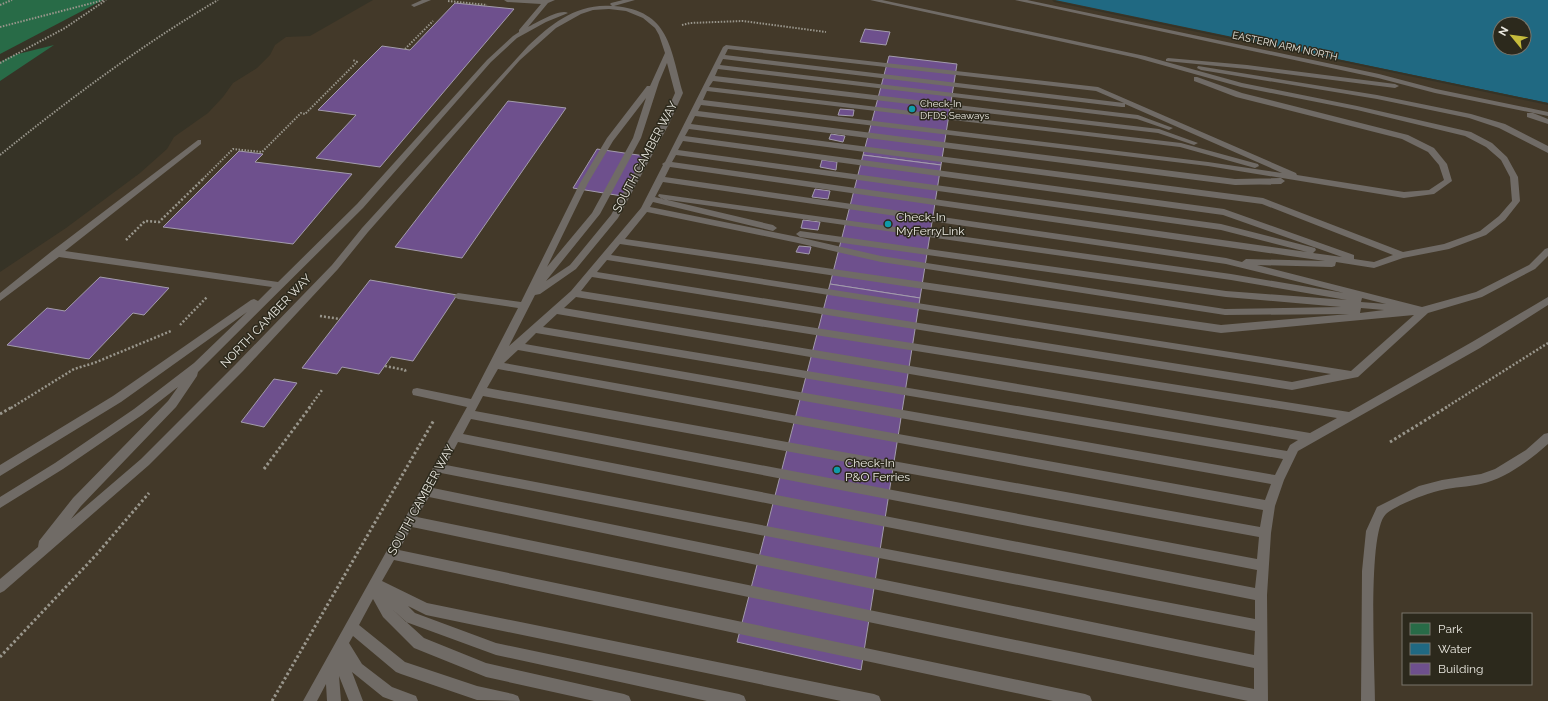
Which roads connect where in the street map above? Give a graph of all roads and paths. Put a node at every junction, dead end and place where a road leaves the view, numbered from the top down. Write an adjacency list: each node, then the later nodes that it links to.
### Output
1 (12, 0): 11 (path)
2 (105, 0): 14 (path); 20 (path)
3 (218, 0): 37 (path)
4 (428, 0): 12 (lane)
5 (506, 0): 9 (lane)
6 (632, 0): 10 (lane)
7 (873, 0): 18 (lane)
8 (1018, 0): 26 (lane, EASTERN ARM NORTH)
9 (549, 1): 15 (lane)
10 (605, 3): 13 (lane, SOUTH CAMBER WAY); 16 (lane, SOUTH CAMBER WAY)
11 (0, 5)
12 (414, 5)
13 (580, 8): 15 (lane, NORTH CAMBER WAY); 22 (lane, SOUTH CAMBER WAY)
14 (0, 27)
15 (515, 37): 52 (lane, NORTH CAMBER WAY)
16 (668, 53): 24 (lane, SOUTH CAMBER WAY); 58 (lane, SOUTH CAMBER WAY)
17 (721, 57): 21 (lane); 40 (lane); 40 (lane)
18 (1140, 58): 26 (lane); 35 (lane); 40 (lane); 46 (lane)
19 (353, 60): 48 (path)
20 (0, 63)
21 (716, 67): 23 (lane); 40 (lane)
22 (503, 76): 91 (lane, NORTH CAMBER WAY)
23 (710, 78): 25 (lane); 40 (lane)
24 (655, 82): 58 (lane, SOUTH CAMBER WAY); 58 (lane, SOUTH CAMBER WAY)
25 (705, 89): 27 (lane); 40 (lane)
26 (1435, 91): 28 (lane, EASTERN ARM NORTH)
27 (698, 102): 29 (lane); 40 (lane)
28 (1504, 105): 30 (lane, EASTERN ARM NORTH); 31 (lane)
29 (692, 113): 32 (lane); 40 (lane)
30 (1548, 114)
31 (1548, 122)
32 (686, 126): 33 (lane); 46 (lane)
33 (680, 138): 36 (lane); 50 (lane)
34 (198, 142): 45 (lane)
35 (1548, 151)
36 (673, 152): 38 (lane); 50 (lane)
37 (0, 155)
38 (666, 164): 39 (lane); 50 (lane)
39 (659, 179): 41 (lane); 49 (lane)
40 (1307, 181)
41 (650, 197): 42 (lane); 60 (lane); 60 (lane)
42 (645, 209): 43 (lane); 60 (lane)
43 (618, 241): 47 (lane); 60 (lane)
44 (1548, 251): 60 (lane)
45 (55, 253): 48 (lane); 56 (lane)
46 (1402, 255): 50 (lane)
47 (605, 257): 51 (lane); 68 (lane)
48 (102, 260): 52 (lane)
49 (1226, 261): 50 (lane); 60 (lane)
50 (1374, 265)
51 (591, 274): 53 (lane); 68 (lane)
52 (279, 285): 65 (lane, NORTH CAMBER WAY); 83 (lane, NORTH CAMBER WAY)
53 (574, 293): 59 (lane); 75 (lane)
54 (208, 296): 74 (path)
55 (458, 296): 58 (lane)
56 (0, 298)
57 (1548, 300): 75 (lane)
58 (526, 302): 64 (lane, SOUTH CAMBER WAY)
59 (555, 310): 61 (lane); 78 (lane)
60 (1425, 310): 68 (lane)
61 (534, 329): 63 (lane); 80 (lane)
62 (1548, 343): 79 (path)
63 (515, 346): 64 (lane); 84 (lane)
64 (495, 365): 70 (lane, SOUTH CAMBER WAY); 87 (lane)
65 (198, 366): 86 (lane, NORTH CAMBER WAY); 91 (lane, NORTH CAMBER WAY)
66 (385, 366): 67 (path)
67 (395, 368)
68 (1354, 374)
69 (322, 390): 82 (path)
70 (480, 390): 73 (lane, SOUTH CAMBER WAY); 89 (lane)
71 (417, 392): 72 (lane)
72 (447, 398): 73 (lane); 103 (path)
73 (470, 409): 77 (lane, SOUTH CAMBER WAY); 92 (lane)
74 (0, 414)
75 (1350, 416): 78 (lane)
76 (1548, 437): 112 (lane)
77 (454, 438): 81 (lane, SOUTH CAMBER WAY); 95 (lane)
78 (1311, 438): 80 (lane)
79 (1390, 442)
80 (1290, 456): 84 (lane)
81 (438, 468): 85 (lane, SOUTH CAMBER WAY); 96 (lane)
82 (264, 469)
83 (0, 471)
84 (1278, 480): 87 (lane)
85 (425, 491): 88 (lane, SOUTH CAMBER WAY); 100 (lane)
86 (0, 503)
87 (1269, 506): 89 (lane)
88 (409, 521): 90 (lane, SOUTH CAMBER WAY); 102 (lane)
89 (1265, 533): 92 (lane)
90 (391, 554): 93 (lane, SOUTH CAMBER WAY); 111 (lane)
91 (28, 564): 94 (lane, NORTH CAMBER WAY)
92 (1262, 565): 95 (lane)
93 (374, 586): 97 (lane, SOUTH CAMBER WAY); 108 (lane); 109 (lane); 110 (lane)
94 (0, 587)
95 (1261, 595): 96 (lane)
96 (1262, 626): 100 (lane)
97 (352, 627): 98 (lane, SOUTH CAMBER WAY); 107 (lane)
98 (342, 643): 99 (lane, SOUTH CAMBER WAY); 101 (lane); 106 (lane)
99 (332, 662): 104 (lane, SOUTH CAMBER WAY); 105 (lane)
100 (1261, 663): 102 (lane)
101 (358, 698)
102 (1261, 699)
103 (272, 701)
104 (310, 701)
105 (334, 701)
106 (411, 701)
107 (513, 701)
108 (624, 701)
109 (739, 701)
110 (874, 701)
111 (1085, 701)
112 (1368, 701)

